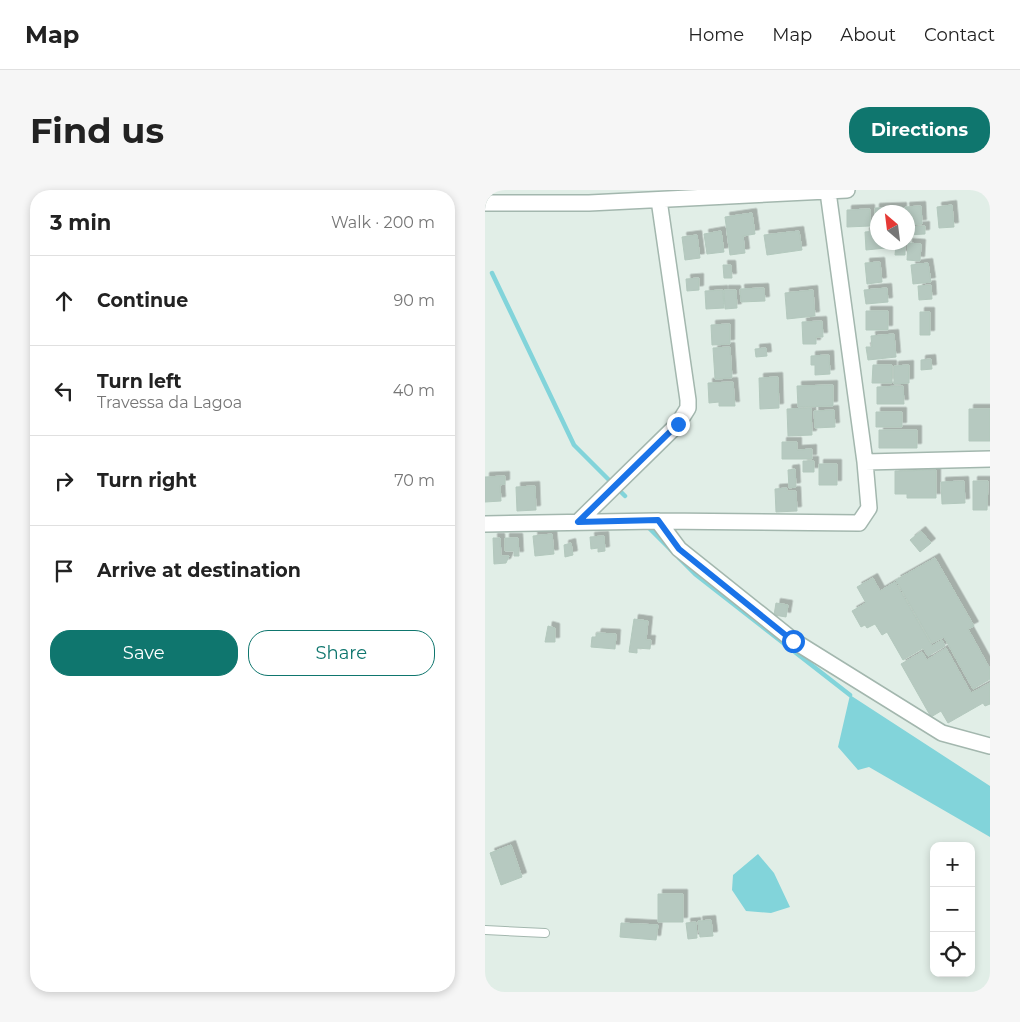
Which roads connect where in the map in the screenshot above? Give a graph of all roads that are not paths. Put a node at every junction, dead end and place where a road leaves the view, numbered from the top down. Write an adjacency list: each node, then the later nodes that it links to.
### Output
1 (847, 190): 2 (street)
2 (828, 192): 3 (street); 6 (street)
3 (659, 200): 4 (street); 8 (street)
4 (485, 203)
5 (990, 459): 6 (street)
6 (865, 462): 7 (street)
7 (658, 520): 8 (street); 10 (street)
8 (578, 522): 9 (street)
9 (485, 524)
10 (990, 746)
11 (485, 930): 12 (lane)
12 (545, 933)

